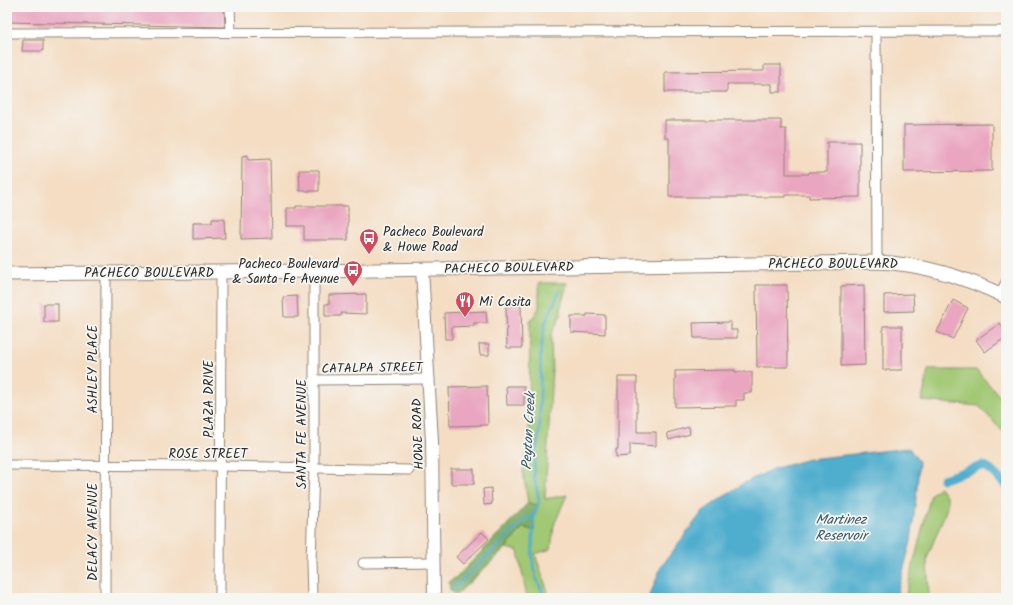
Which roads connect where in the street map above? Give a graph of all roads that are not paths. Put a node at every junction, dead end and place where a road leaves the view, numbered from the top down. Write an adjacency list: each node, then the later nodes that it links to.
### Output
1 (230, 7): 3 (street)
2 (1006, 31): 4 (street)
3 (230, 32): 4 (street); 5 (street)
4 (876, 32): 6 (street)
5 (7, 33)
6 (878, 262): 7 (main road, PACHECO BOULEVARD); 12 (main road, PACHECO BOULEVARD)
7 (422, 269): 8 (main road, PACHECO BOULEVARD); 13 (street, HOWE ROAD)
8 (314, 271): 9 (main road, PACHECO BOULEVARD); 14 (street, SANTA FE AVENUE)
9 (221, 272): 10 (main road, PACHECO BOULEVARD); 17 (street, PLAZA DRIVE)
10 (106, 273): 11 (main road, PACHECO BOULEVARD); 16 (street, ASHLEY PLACE)
11 (7, 274)
12 (1004, 291)
13 (430, 379): 14 (street, CATALPA STREET); 20 (street, HOWE ROAD)
14 (314, 380): 18 (street, SANTA FE AVENUE)
15 (7, 465): 16 (street, ROSE STREET)
16 (104, 466): 17 (street, ROSE STREET); 22 (street, DELACY AVENUE)
17 (220, 466): 18 (street, ROSE STREET); 23 (street, PLAZA DRIVE)
18 (314, 468): 19 (street, ROSE STREET); 24 (street, SANTA FE AVENUE)
19 (409, 470)
20 (434, 562): 21 (street); 25 (street, HOWE ROAD)
21 (363, 563)
22 (105, 598)
23 (220, 598)
24 (312, 598)
25 (434, 598)

